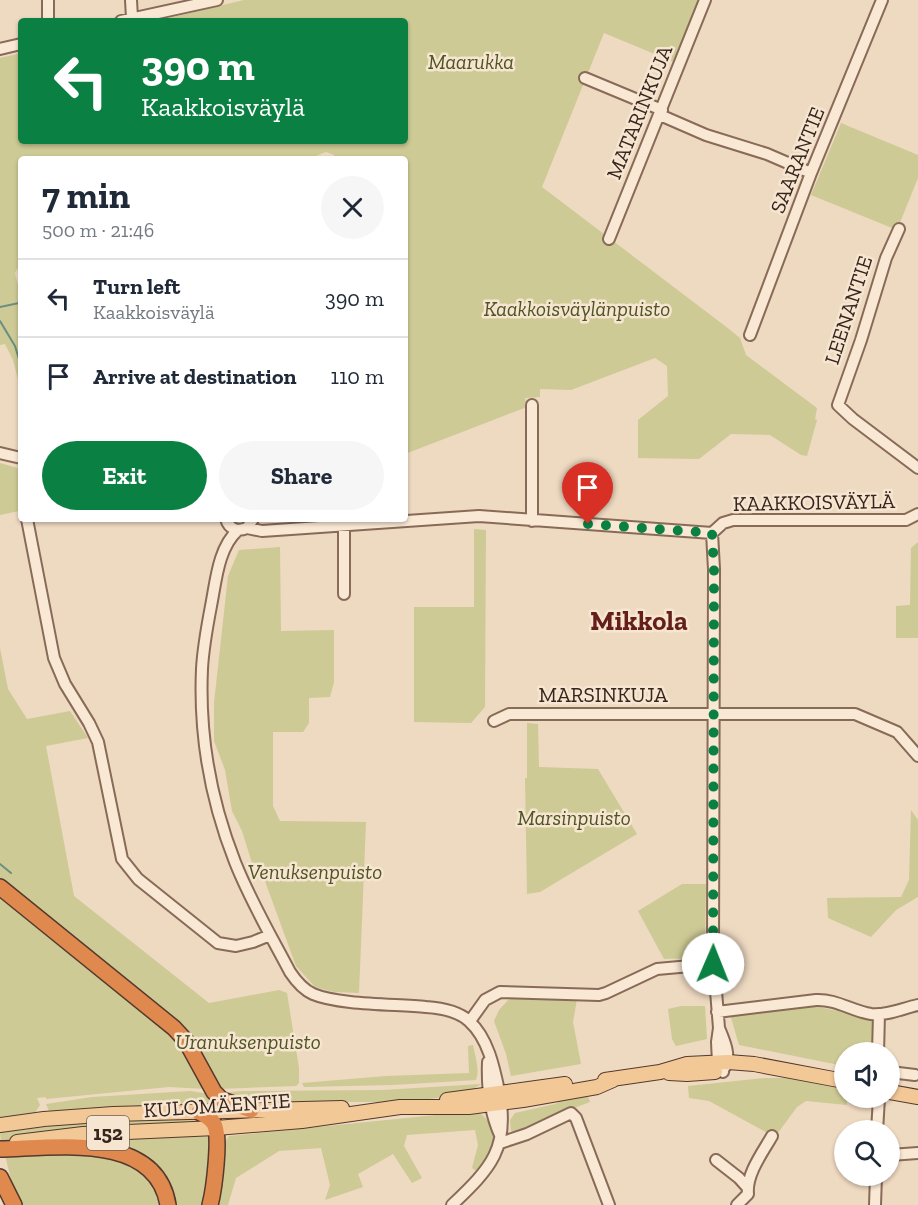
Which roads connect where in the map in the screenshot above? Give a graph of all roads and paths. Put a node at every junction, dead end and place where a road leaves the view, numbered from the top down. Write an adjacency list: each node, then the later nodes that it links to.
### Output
1 (48, 0): 6 (street)
2 (131, 0): 7 (street)
3 (217, 0): 8 (street)
4 (705, 0): 12 (street, MATARINKUJA)
5 (882, 0): 13 (street, SAARANTIE)
6 (48, 18)
7 (126, 18)
8 (135, 18)
9 (18, 45): 10 (street)
10 (0, 49)
11 (585, 78): 12 (street)
12 (661, 112): 13 (street); 15 (street, MATARINKUJA)
13 (811, 173): 16 (street, SAARANTIE)
14 (899, 230): 20 (street, LEENANTIE)
15 (609, 239)
16 (750, 335)
17 (532, 405): 22 (street)
18 (0, 453): 19 (street)
19 (18, 457)
20 (918, 468)
21 (918, 514): 29 (street, KAAKKOISVÄYLÄ)
22 (532, 520): 23 (street, KAAKKOISVÄYLÄ); 29 (street, KAAKKOISVÄYLÄ)
23 (408, 521)
24 (28, 522): 36 (street)
25 (227, 522): 27 (street, KAAKKOISVÄYLÄ); 30 (street)
26 (390, 522): 28 (street, KAAKKOISVÄYLÄ)
27 (249, 524): 28 (street, KAAKKOISVÄYLÄ); 30 (street)
28 (345, 525): 31 (street)
29 (712, 533): 32 (street)
30 (223, 554): 36 (street)
31 (344, 594)
32 (714, 714): 33 (street, MARSINKUJA); 34 (street, MARSINKUJA); 37 (street)
33 (494, 721)
34 (918, 756)
35 (0, 887): 51 (highway)
36 (270, 935): 41 (street)
37 (713, 964): 39 (street); 41 (street)
38 (918, 1005): 40 (street)
39 (717, 1012): 40 (street); 43 (street)
40 (879, 1014): 42 (street)
41 (470, 1021): 49 (street)
42 (878, 1042)
43 (723, 1066): 46 (main road, KULOMÄENTIE / 152); 49 (main road, KULOMÄENTIE / 152)
44 (900, 1073): 45 (street)
45 (915, 1075)
46 (834, 1079)
47 (900, 1094): 48 (main road)
48 (918, 1097)
49 (495, 1098): 50 (main road, KULOMÄENTIE / 152); 56 (street)
50 (406, 1107): 51 (main road, KULOMÄENTIE / 152); 54 (main road, KULOMÄENTIE / 152)
51 (251, 1110): 52 (main road, KULOMÄENTIE / 152)
52 (199, 1112): 53 (main road, KULOMÄENTIE / 152); 54 (highway)
53 (0, 1125)
54 (216, 1128): 57 (main road, KULOMÄENTIE / 152); 68 (highway)
55 (772, 1136): 64 (street)
56 (500, 1139): 69 (street); 70 (street)
57 (0, 1147): 67 (highway)
58 (918, 1153): 59 (street)
59 (900, 1154)
60 (716, 1161): 64 (street)
61 (0, 1177): 66 (highway)
62 (0, 1184): 65 (highway)
63 (876, 1186): 72 (street)
64 (747, 1187): 71 (street)
65 (5, 1205)
66 (14, 1205)
67 (168, 1205)
68 (210, 1205)
69 (452, 1205)
70 (609, 1205)
71 (737, 1205)
72 (875, 1205)

